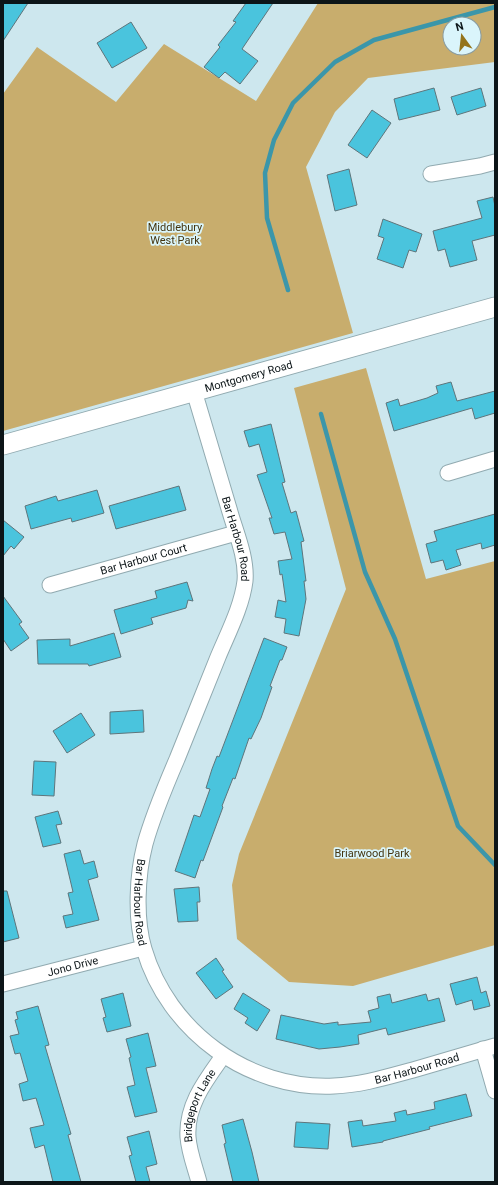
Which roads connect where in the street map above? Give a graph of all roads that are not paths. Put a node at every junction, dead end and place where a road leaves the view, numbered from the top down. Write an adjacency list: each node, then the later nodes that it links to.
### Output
1 (495, 162): 2 (street)
2 (431, 174)
3 (495, 307): 4 (street, Montgomery Road)
4 (194, 391): 5 (street, Montgomery Road); 8 (street, Bar Harbour Road)
5 (3, 445)
6 (495, 459): 7 (street)
7 (448, 473)
8 (236, 533): 9 (street, Bar Harbour Court); 10 (street, Bar Harbour Road)
9 (50, 585)
10 (143, 948): 11 (street, Jono Drive); 13 (street, Bar Harbour Road)
11 (3, 984)
12 (489, 1048): 13 (street, Bar Harbour Road); 14 (street)
13 (223, 1056): 15 (street, Bridgeport Lane)
14 (495, 1091)
15 (198, 1182)

